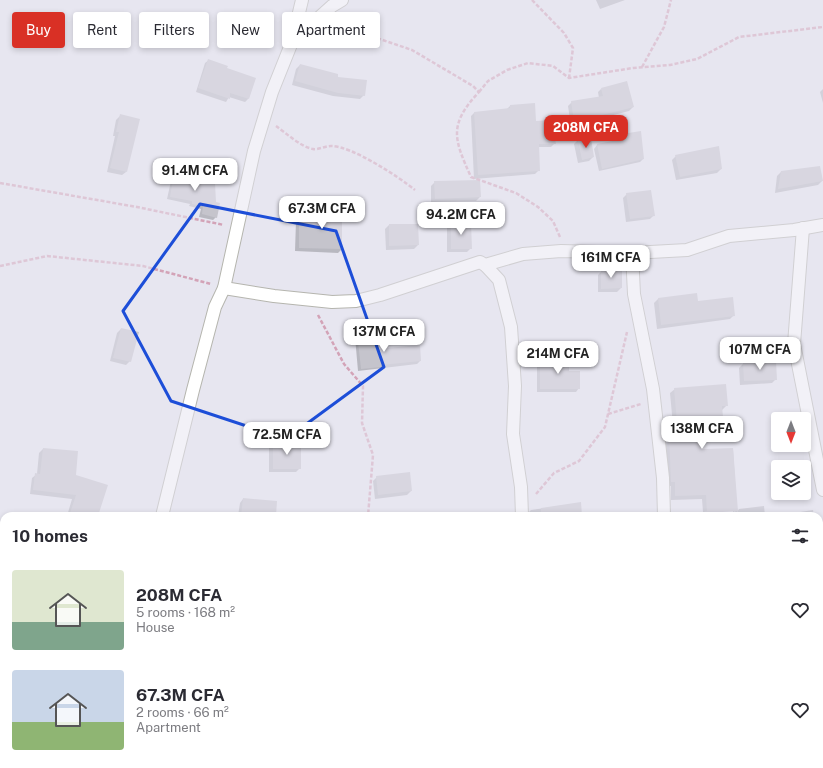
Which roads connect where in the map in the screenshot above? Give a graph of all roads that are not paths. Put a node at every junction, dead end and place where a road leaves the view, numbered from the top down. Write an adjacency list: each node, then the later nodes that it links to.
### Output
1 (302, 0): 3 (street)
2 (340, 1): 4 (street)
3 (299, 12)
4 (325, 12)
5 (290, 48): 10 (street)
6 (823, 225): 7 (street)
7 (803, 228): 8 (street); 11 (street)
8 (632, 253): 9 (street); 14 (street)
9 (485, 265): 10 (street); 13 (street)
10 (224, 288): 12 (street)
11 (823, 490)
12 (163, 512)
13 (522, 512)
14 (664, 512)

